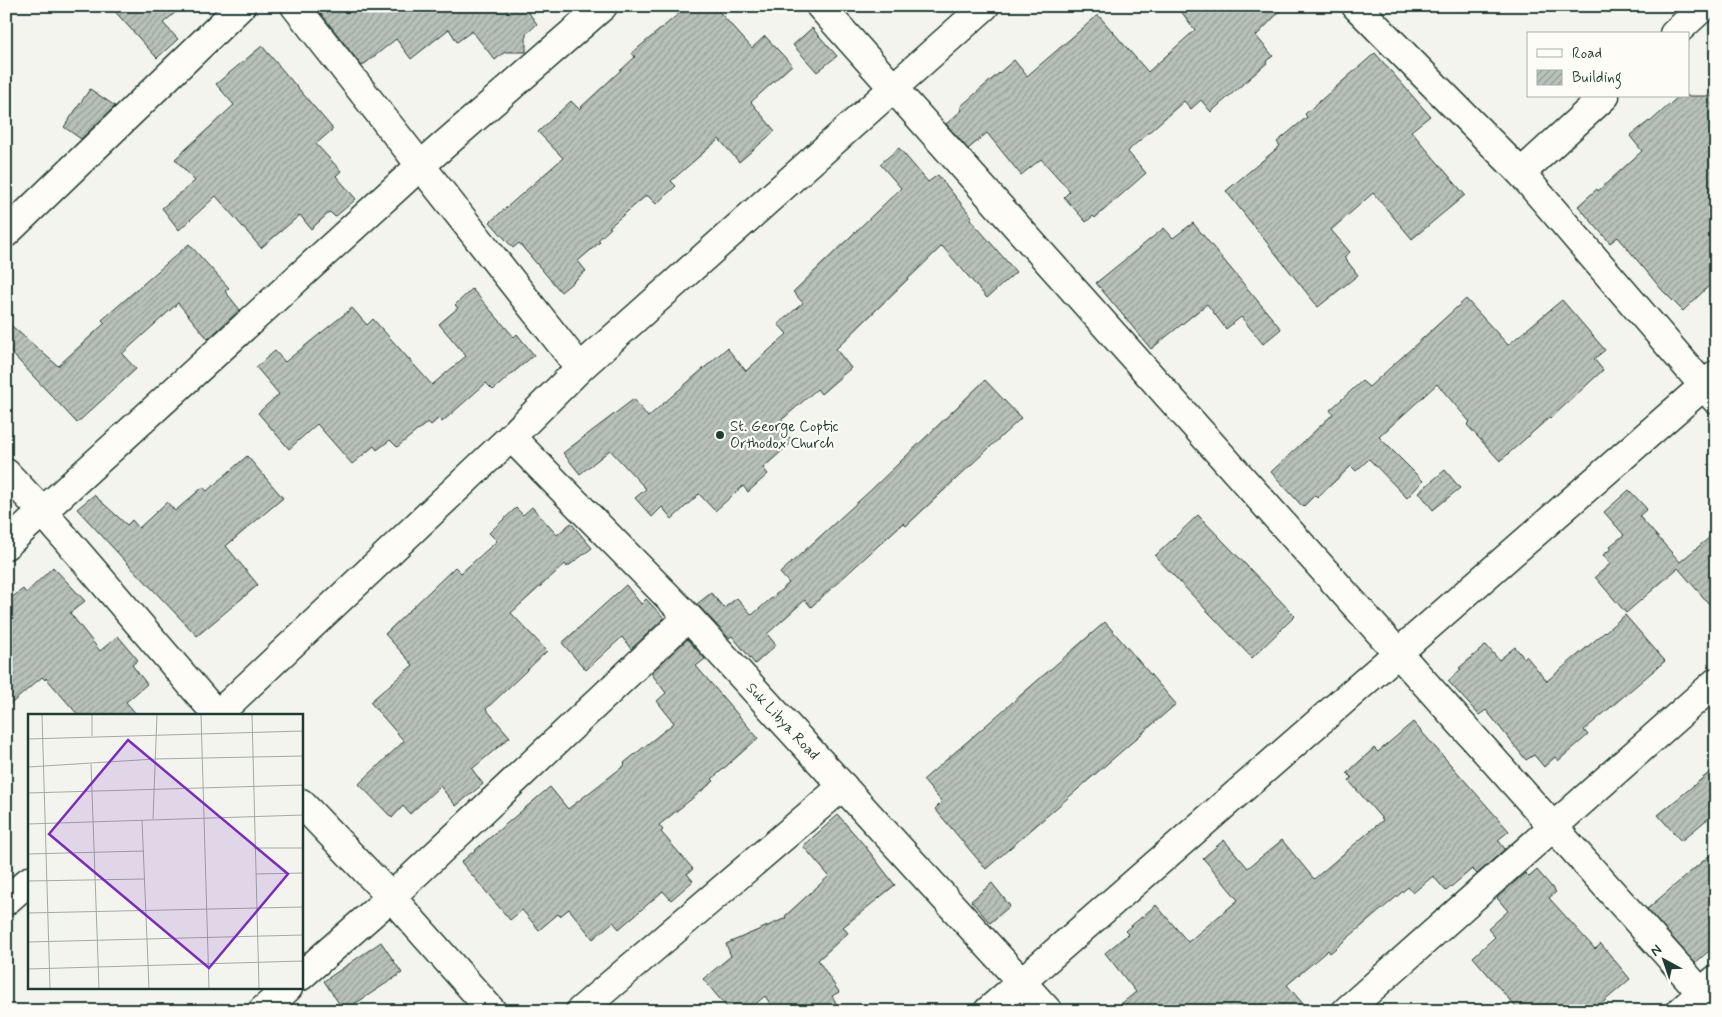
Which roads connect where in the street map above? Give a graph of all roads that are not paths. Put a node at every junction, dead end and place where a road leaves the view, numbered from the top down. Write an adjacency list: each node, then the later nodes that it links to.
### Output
1 (241, 6): 12 (street)
2 (295, 6): 10 (street)
3 (603, 6): 10 (street)
4 (820, 6): 20 (street)
5 (986, 6): 13 (street)
6 (1704, 6): 8 (street)
7 (1369, 11): 11 (street)
8 (1676, 32)
9 (1603, 98): 11 (street)
10 (420, 166): 13 (street); 17 (street)
11 (1521, 173): 14 (street)
12 (6, 233)
13 (580, 368): 15 (street)
14 (1712, 387): 20 (street)
15 (511, 437): 19 (street, Suk Libya Road); 23 (street)
16 (6, 474): 17 (street)
17 (42, 511): 18 (street); 22 (street)
18 (6, 545)
19 (688, 618): 24 (street, Suk Libya Road); 28 (street)
20 (1397, 653): 26 (street); 31 (street)
21 (1716, 682): 26 (street)
22 (216, 714)
23 (218, 714)
24 (843, 786): 31 (street, Suk Libya Road); 36 (street)
25 (302, 804): 28 (street)
26 (1553, 827): 33 (street); 39 (street)
27 (28, 882): 29 (street)
28 (392, 897): 30 (street); 35 (street)
29 (6, 901)
30 (302, 975)
31 (1022, 981): 37 (street); 38 (street, Suk Libya Road)
32 (286, 990): 34 (street)
33 (1711, 993): 40 (street)
34 (262, 1011)
35 (492, 1011)
36 (580, 1011)
37 (988, 1011)
38 (1048, 1011)
39 (1346, 1011)
40 (1681, 1011)

